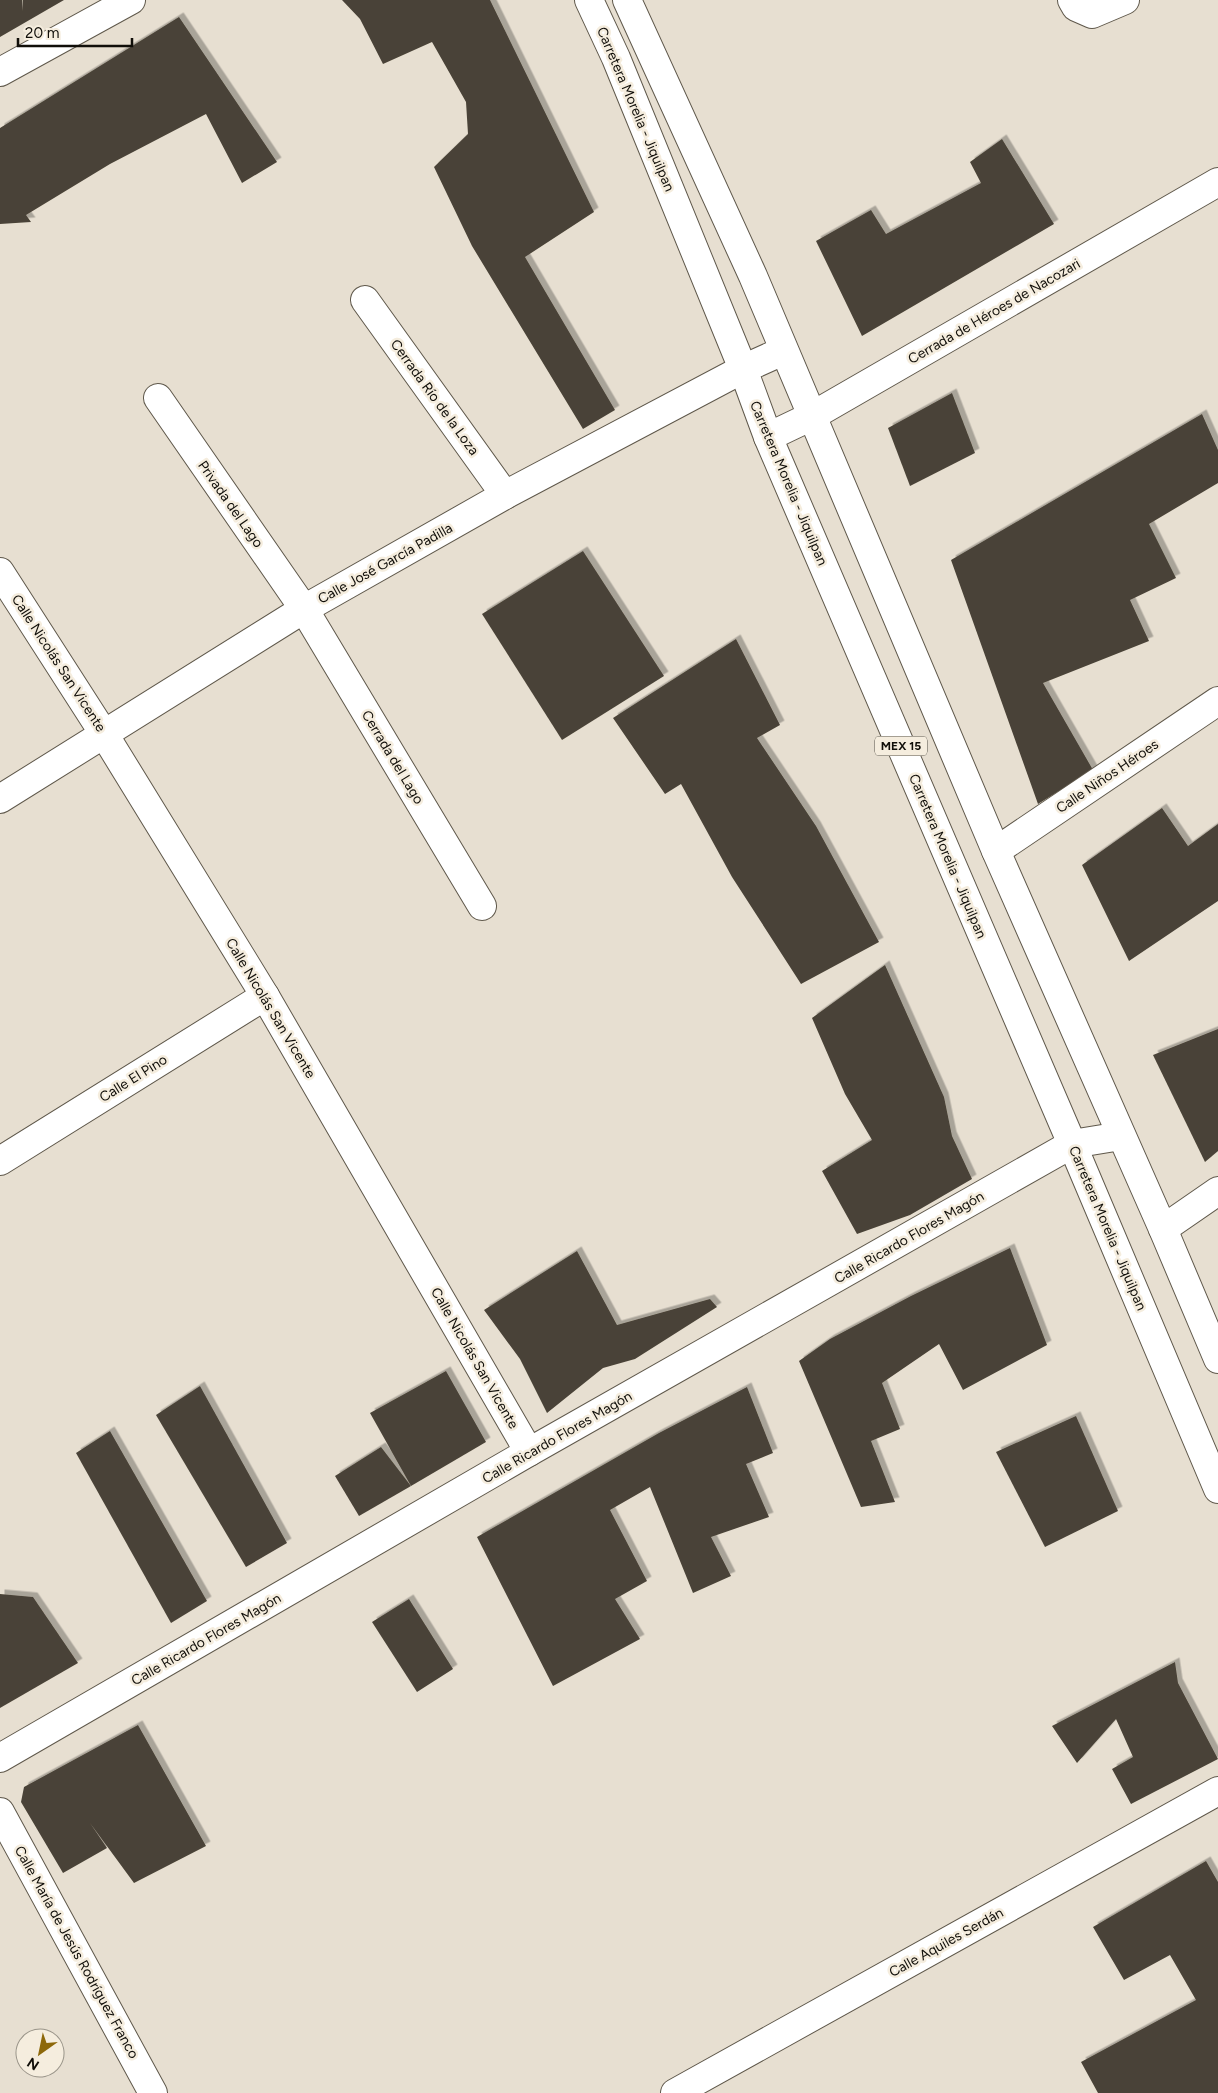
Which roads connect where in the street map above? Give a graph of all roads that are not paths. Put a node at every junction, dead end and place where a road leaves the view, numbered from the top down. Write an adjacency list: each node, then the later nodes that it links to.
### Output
1 (131, 0): 8 (street)
2 (574, 0): 7 (street)
3 (589, 0): 7 (street, Carretera Morelia - Jiquilpan / MEX 15)
4 (627, 0): 11 (street, MEX 15)
5 (1072, 0): 6 (street)
6 (1124, 0)
7 (616, 58): 12 (street, Carretera Morelia - Jiquilpan / MEX 15)
8 (0, 72)
9 (1218, 182): 14 (street, Cerrada de Héroes de Nacozari)
10 (365, 300): 16 (street, Cerrada Río de la Loza)
11 (783, 351): 12 (street, Calle José García Padilla); 14 (street, MEX 15)
12 (743, 369): 15 (street, Carretera Morelia - Jiquilpan / MEX 15); 16 (street, Calle José García Padilla)
13 (158, 398): 18 (street, Privada del Lago)
14 (812, 416): 15 (street, Cerrada de Héroes de Nacozari); 22 (street, MEX 15)
15 (768, 437): 26 (street, Carretera Morelia - Jiquilpan / MEX 15)
16 (505, 495): 18 (street, Calle José García Padilla)
17 (0, 572): 20 (street, Calle Nicolás San Vicente)
18 (304, 609): 20 (street, Calle José García Padilla); 23 (street, Cerrada del Lago)
19 (1218, 701): 22 (street, Calle Niños Héroes)
20 (104, 734): 21 (street, Calle José García Padilla); 24 (street, Calle Nicolás San Vicente)
21 (0, 799)
22 (996, 851): 25 (street, MEX 15)
23 (482, 906)
24 (265, 996): 27 (street, Calle El Pino); 31 (street, Calle Nicolás San Vicente)
25 (1121, 1136): 26 (street, Calle Ricardo Flores Magón); 29 (street, MEX 15)
26 (1072, 1144): 31 (street, Calle Ricardo Flores Magón); 32 (street, Carretera Morelia - Jiquilpan / MEX 15)
27 (0, 1161)
28 (1218, 1191): 29 (street)
29 (1163, 1229): 30 (street, MEX 15)
30 (1218, 1359)
31 (529, 1452): 33 (street, Calle Ricardo Flores Magón)
32 (1218, 1489)
33 (0, 1758)
34 (1218, 1791): 37 (street, Calle Aquiles Serdán)
35 (0, 1812): 36 (street, Calle María de Jesús Rodríguez Franco)
36 (153, 2093)
37 (675, 2093)

